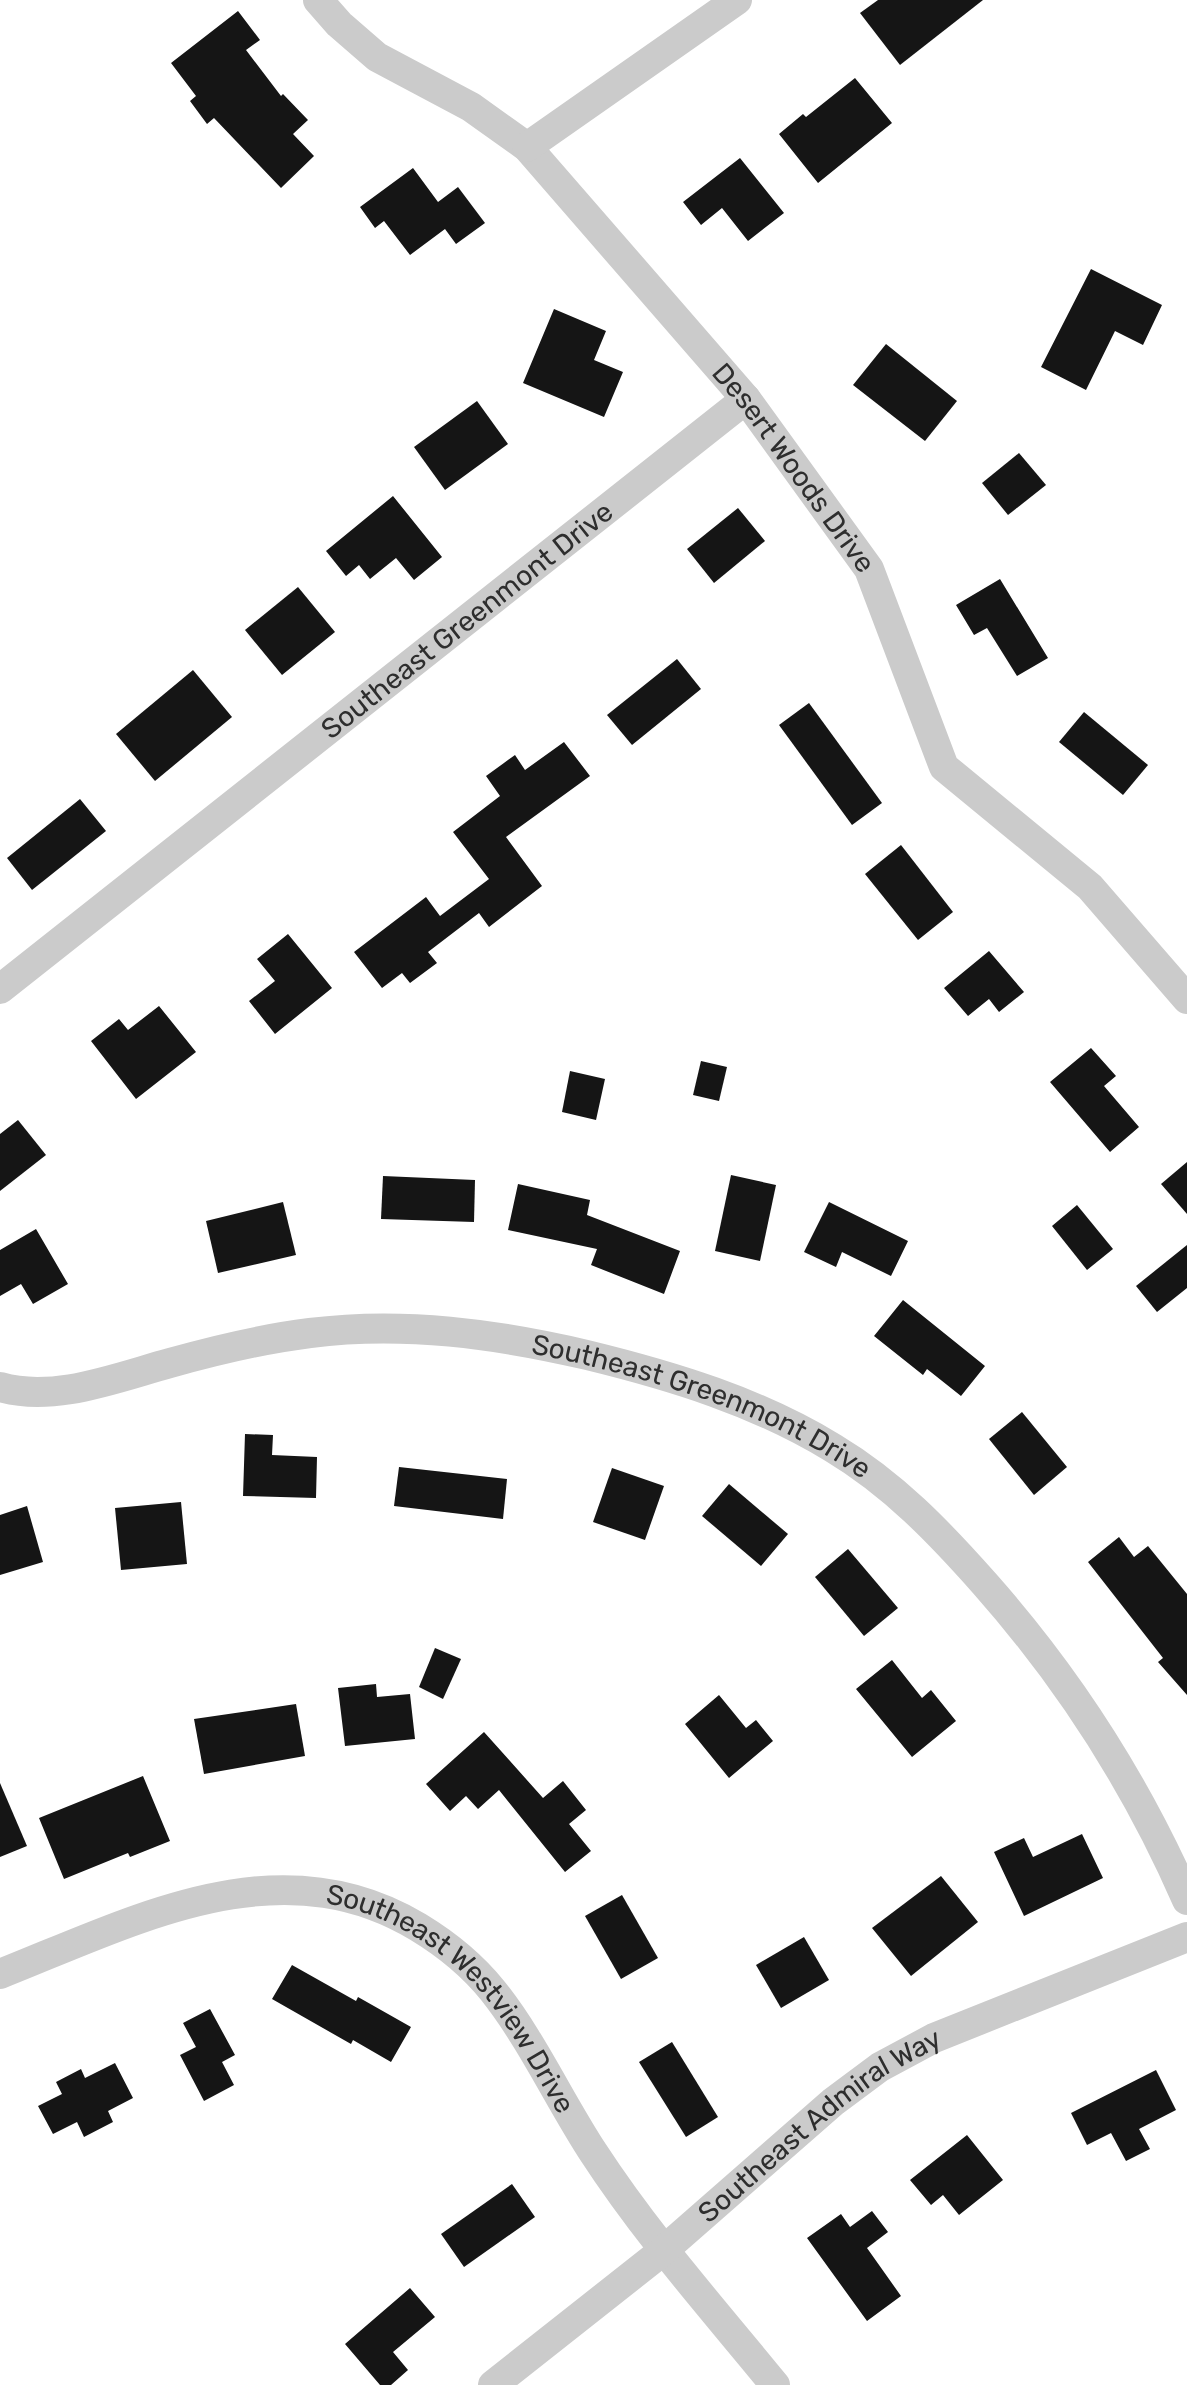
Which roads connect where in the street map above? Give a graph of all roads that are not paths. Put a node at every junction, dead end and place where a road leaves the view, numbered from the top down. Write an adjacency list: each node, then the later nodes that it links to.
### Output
1 (318, 0): 3 (street, Desert Woods Drive)
2 (737, 0): 3 (street)
3 (527, 146): 4 (street, Desert Woods Drive)
4 (746, 399): 5 (street, Southeast Greenmont Drive); 6 (street, Desert Woods Drive)
5 (0, 989)
6 (1187, 999)
7 (0, 1387): 8 (street, Southeast Greenmont Drive)
8 (1187, 1900)
9 (1187, 1938): 11 (street, Southeast Admiral Way)
10 (0, 1974): 11 (street, Southeast Westview Drive)
11 (664, 2250): 12 (street, Southeast Admiral Way); 13 (street, Southeast Westview Drive)
12 (492, 2385)
13 (775, 2385)

